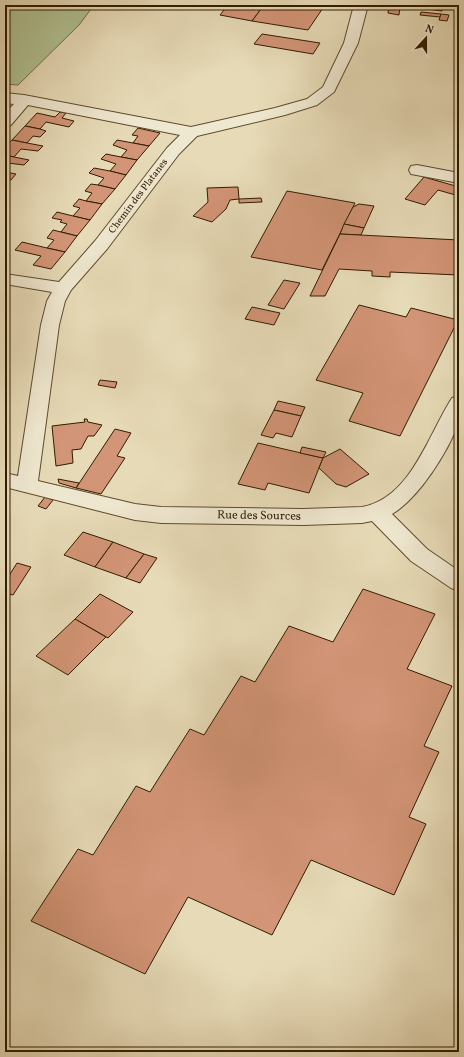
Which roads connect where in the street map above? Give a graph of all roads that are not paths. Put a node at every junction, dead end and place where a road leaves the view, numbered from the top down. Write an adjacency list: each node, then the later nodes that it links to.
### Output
1 (361, 5): 5 (street)
2 (5, 98): 3 (street)
3 (24, 100): 4 (street); 5 (street)
4 (5, 122)
5 (191, 132): 9 (street, Chemin des Platanes)
6 (417, 170): 7 (street)
7 (459, 178)
8 (5, 279): 9 (street)
9 (63, 288): 12 (street, Chemin des Platanes)
10 (459, 403): 13 (street, Rue des Sources)
11 (5, 480): 12 (street, Rue des Sources)
12 (27, 485): 13 (street, Rue des Sources)
13 (377, 512): 14 (street)
14 (459, 582)

